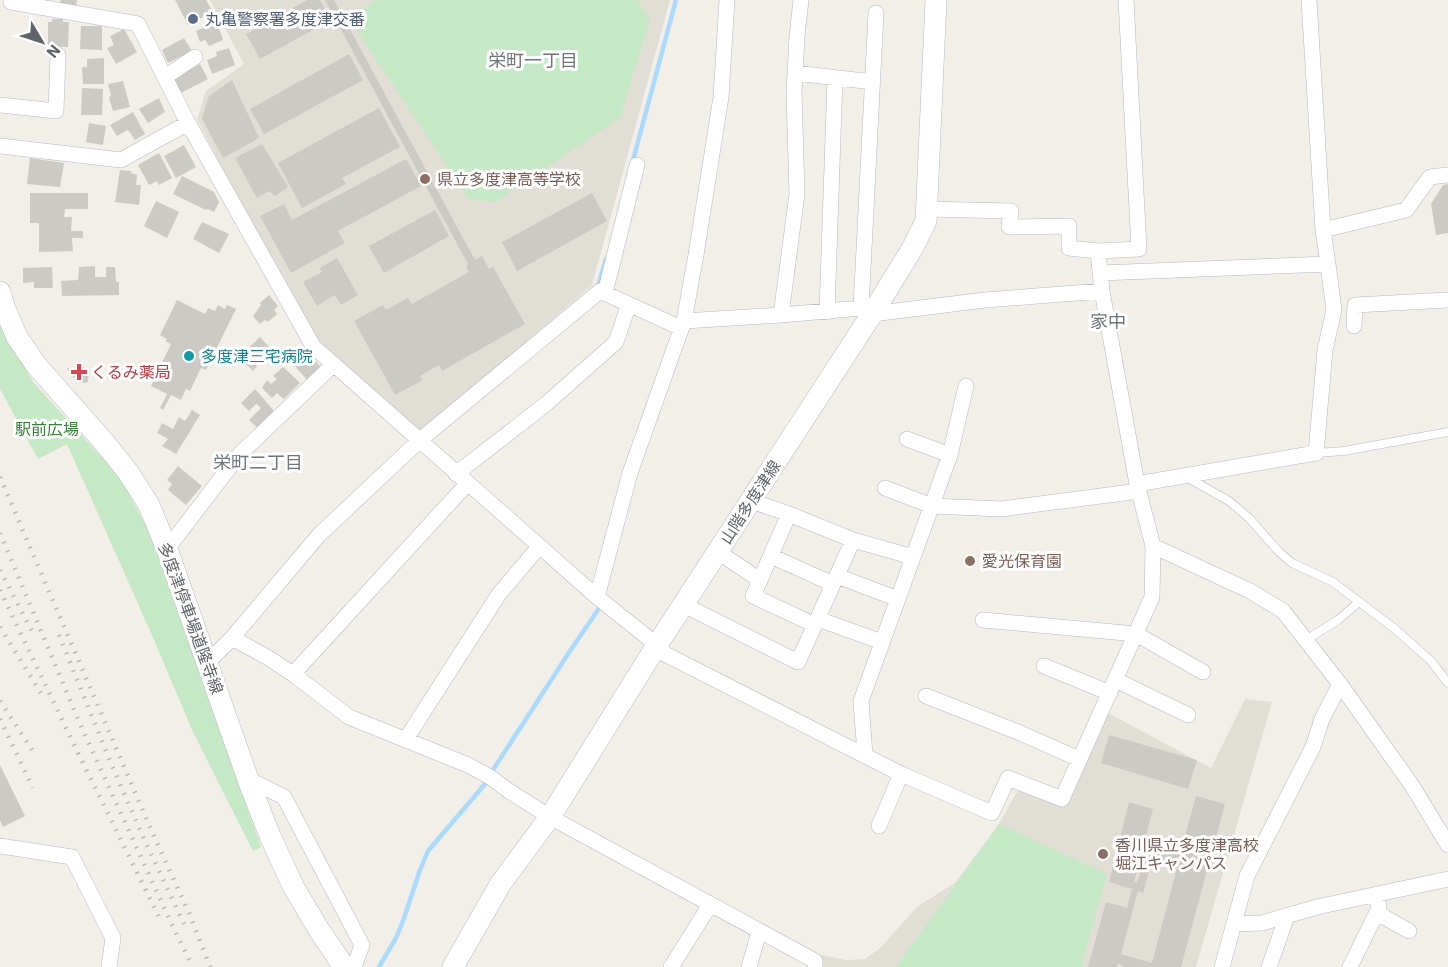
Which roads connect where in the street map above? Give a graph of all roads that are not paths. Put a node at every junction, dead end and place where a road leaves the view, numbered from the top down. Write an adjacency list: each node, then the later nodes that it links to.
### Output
1 (11, 0): 11 (street)
2 (727, 0): 32 (street)
3 (801, 0): 10 (street)
4 (936, 0): 19 (main road, 山階多度津線)
5 (1126, 0): 21 (street)
6 (1309, 0): 20 (street)
7 (876, 12): 13 (street)
8 (57, 55): 14 (street)
9 (195, 57): 11 (street)
10 (795, 73): 12 (street); 31 (street)
11 (165, 77): 15 (street)
12 (835, 78): 13 (street); 30 (street)
13 (873, 82): 29 (street)
14 (0, 105)
15 (188, 123): 16 (street); 34 (street)
16 (0, 146)
17 (637, 165): 26 (street)
18 (1448, 175): 20 (street)
19 (927, 209): 21 (street); 29 (main road, 山階多度津線)
20 (1323, 230): 22 (street)
21 (1098, 250): 23 (street)
22 (1328, 264): 23 (street); 39 (street)
23 (1100, 273): 24 (street)
24 (1102, 291): 29 (street); 43 (street)
25 (0, 292): 51 (main road, 多度津停車場道隆寺線)
26 (605, 293): 28 (street); 37 (street)
27 (1448, 300): 33 (street)
28 (630, 304): 32 (street); 42 (street)
29 (867, 311): 30 (street); 45 (main road, 山階多度津線)
30 (827, 312): 31 (street)
31 (780, 315): 32 (street)
32 (683, 324): 57 (street)
33 (1354, 326)
34 (333, 365): 37 (street); 51 (street)
35 (966, 386): 40 (street)
36 (1448, 432): 39 (lane)
37 (420, 440): 42 (street); 64 (street)
38 (907, 440): 40 (street)
39 (1316, 453): 41 (street)
40 (950, 455): 46 (street)
41 (1185, 476): 43 (street); 59 (lane)
42 (462, 479): 50 (street); 71 (street)
43 (1138, 487): 46 (street); 49 (street)
44 (885, 489): 46 (street)
45 (751, 501): 47 (street); 52 (main road, 山階多度津線)
46 (932, 506): 54 (street)
47 (789, 514): 48 (street); 53 (street)
48 (853, 540): 54 (street); 56 (street)
49 (1153, 546): 63 (street); 65 (street)
50 (539, 547): 57 (street); 77 (street)
51 (167, 549): 68 (main road, 多度津停車場道隆寺線)
52 (718, 552): 55 (street); 60 (main road, 山階多度津線)
53 (771, 556): 55 (street); 56 (street)
54 (913, 557): 58 (street)
55 (760, 580): 62 (street)
56 (835, 580): 58 (street); 62 (street)
57 (597, 597): 67 (street)
58 (898, 599): 66 (street)
59 (1359, 602): 65 (lane); 72 (lane)
60 (684, 604): 62 (street); 67 (main road, 山階多度津線)
61 (983, 620): 63 (street)
62 (816, 622): 66 (street)
63 (1136, 634): 70 (street); 74 (street)
64 (232, 638): 68 (street); 71 (street)
65 (1306, 640): 73 (street)
66 (882, 642): 78 (street)
67 (657, 645): 78 (street); 82 (main road, 山階多度津線)
68 (207, 663): 81 (main road, 多度津停車場道隆寺線)
69 (1044, 666): 74 (street)
70 (1203, 672)
71 (293, 675): 77 (street)
72 (1448, 683)
73 (1340, 684): 84 (street); 91 (street)
74 (1113, 686): 76 (street); 79 (street)
75 (926, 696): 79 (street)
76 (1188, 715)
77 (406, 740): 82 (street)
78 (865, 755): 80 (street)
79 (1079, 759): 80 (street)
80 (901, 774): 83 (street)
81 (248, 779): 96 (main road, 多度津停車場道隆寺線); 97 (street)
82 (550, 817): 88 (street); 98 (main road, 山階多度津線)
83 (879, 826)
84 (1448, 844)
85 (0, 846): 95 (street)
86 (1448, 879): 87 (street)
87 (1377, 895): 89 (street); 90 (street)
88 (710, 905): 93 (street); 99 (street)
89 (1377, 913): 92 (street); 94 (street)
90 (1287, 916): 91 (street); 103 (street)
91 (1234, 924): 102 (street)
92 (1409, 931)
93 (759, 932): 100 (street); 101 (street)
94 (1357, 965)
95 (109, 967)
96 (344, 967)
97 (354, 967)
98 (453, 967)
99 (671, 967)
100 (749, 967)
101 (815, 967)
102 (1222, 967)
103 (1269, 967)

